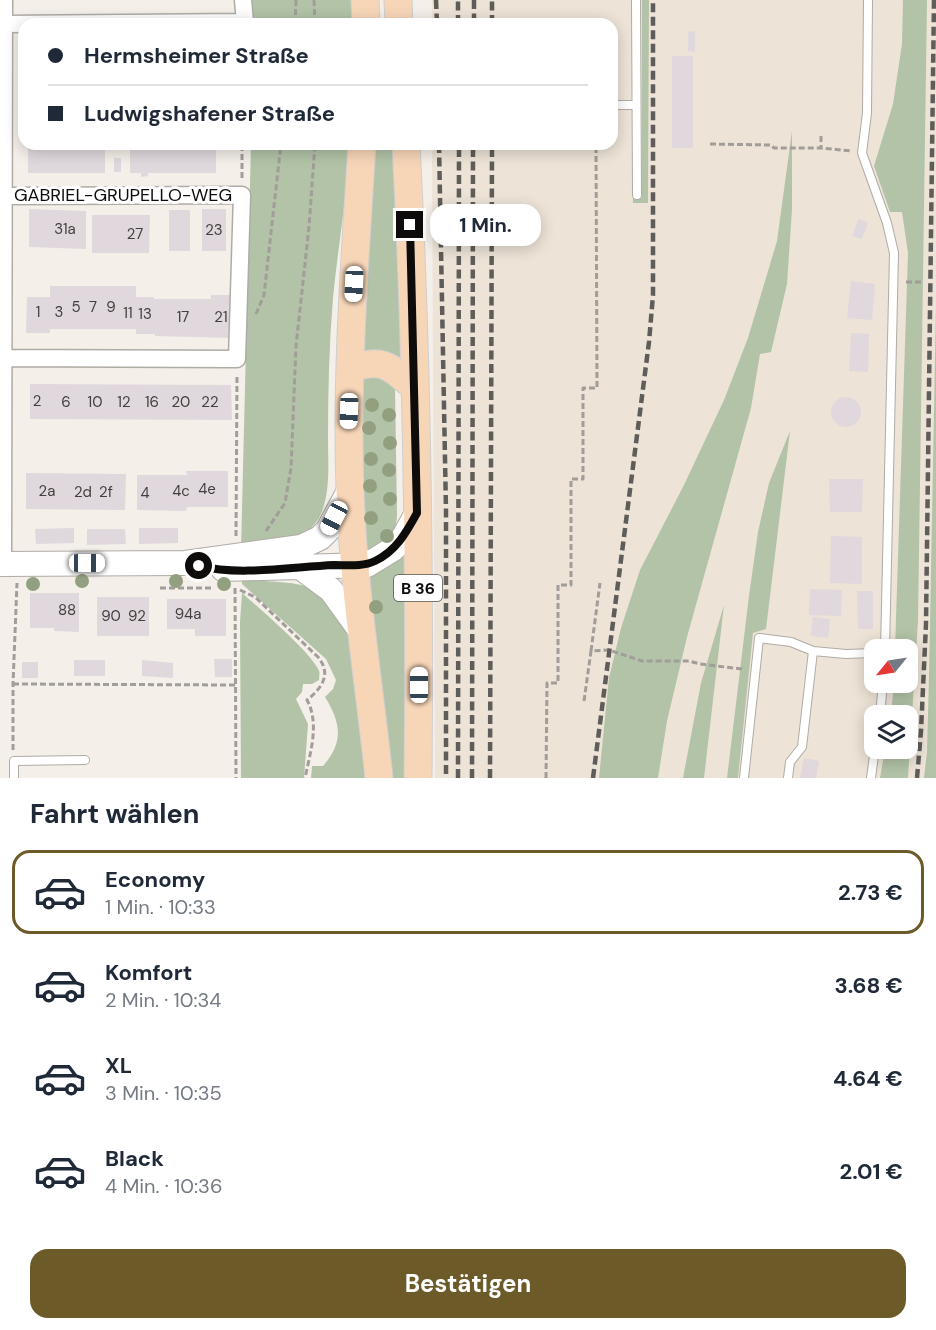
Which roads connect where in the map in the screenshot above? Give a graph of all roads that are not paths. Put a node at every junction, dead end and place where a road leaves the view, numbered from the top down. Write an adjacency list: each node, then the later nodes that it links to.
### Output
1 (4, 0): 10 (street)
2 (243, 0): 7 (street)
3 (365, 0): 8 (main road)
4 (398, 0): 9 (main road)
5 (636, 0): 13 (lane)
6 (868, 0): 31 (lane)
7 (245, 18)
8 (366, 18)
9 (399, 18)
10 (4, 24): 11 (street); 14 (street)
11 (18, 24)
12 (618, 105): 13 (lane)
13 (636, 105): 17 (lane)
14 (2, 112): 18 (street)
15 (362, 150): 21 (main road)
16 (406, 150): 22 (main road, B 36)
17 (637, 195)
18 (3, 196): 19 (street); 20 (street, GABRIEL-GRUPELLO-WEG)
19 (2, 249): 20 (street)
20 (3, 358): 23 (street)
21 (350, 369): 22 (main road); 24 (main road)
22 (416, 388): 25 (main road, B 36)
23 (1, 452): 26 (street)
24 (350, 489): 27 (main road); 29 (street)
25 (417, 513): 27 (street); 38 (main road, B 36)
26 (6, 564): 29 (street)
27 (355, 564): 28 (street); 30 (main road)
28 (300, 567): 29 (street); 30 (street)
29 (233, 575)
30 (362, 633): 37 (main road)
31 (885, 639)
32 (813, 651): 33 (lane); 39 (lane); 40 (lane)
33 (864, 653)
34 (874, 759): 41 (lane)
35 (85, 760): 36 (lane)
36 (14, 778)
37 (379, 778)
38 (418, 778)
39 (744, 778)
40 (788, 778)
41 (871, 778)

